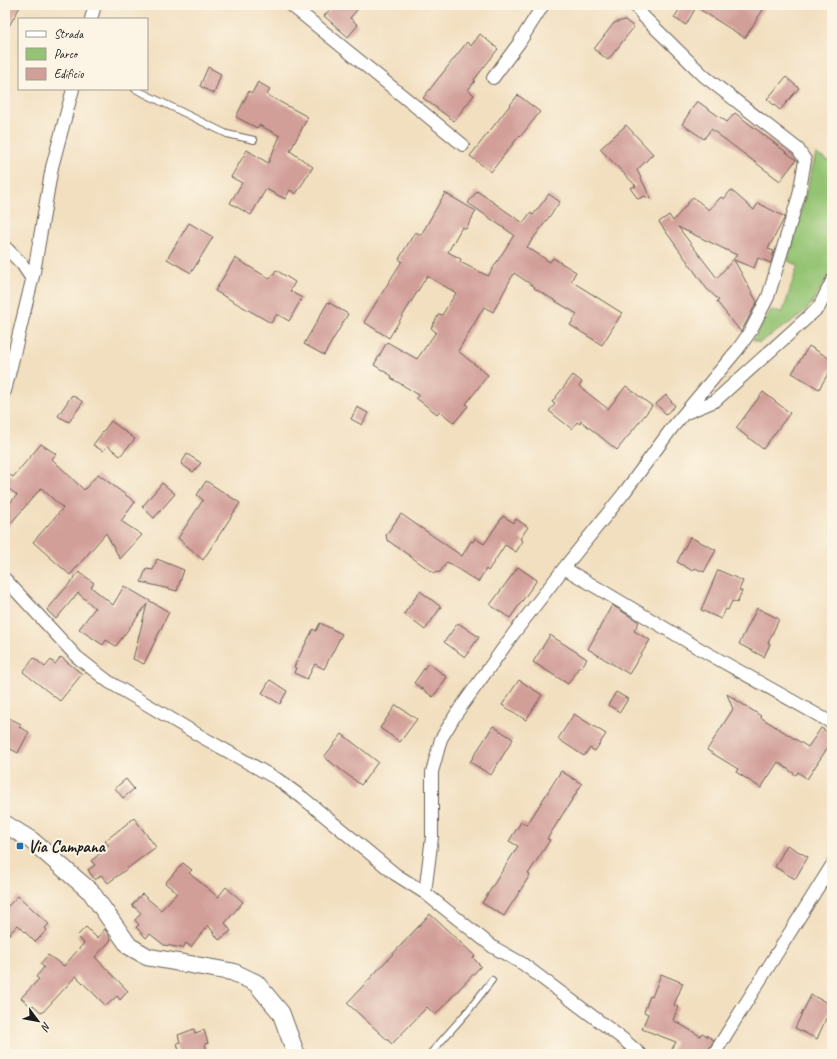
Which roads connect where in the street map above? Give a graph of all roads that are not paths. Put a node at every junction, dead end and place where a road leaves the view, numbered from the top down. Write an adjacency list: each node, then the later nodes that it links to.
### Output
1 (95, 5): 5 (street)
2 (291, 5): 10 (street)
3 (543, 5): 6 (street)
4 (635, 5): 15 (street)
5 (91, 18)
6 (493, 78)
7 (73, 90): 12 (street)
8 (137, 90): 9 (lane)
9 (254, 140)
10 (463, 145)
11 (5, 247): 12 (street)
12 (32, 279): 14 (street)
13 (832, 281): 15 (street)
14 (5, 391)
15 (685, 413): 16 (street)
16 (564, 568): 18 (street); 21 (street)
17 (5, 580): 21 (street)
18 (832, 723)
19 (5, 824): 23 (main road)
20 (832, 865): 26 (street)
21 (426, 893): 25 (street)
22 (492, 980): 24 (lane)
23 (296, 1054)
24 (430, 1054)
25 (640, 1054)
26 (714, 1054)

